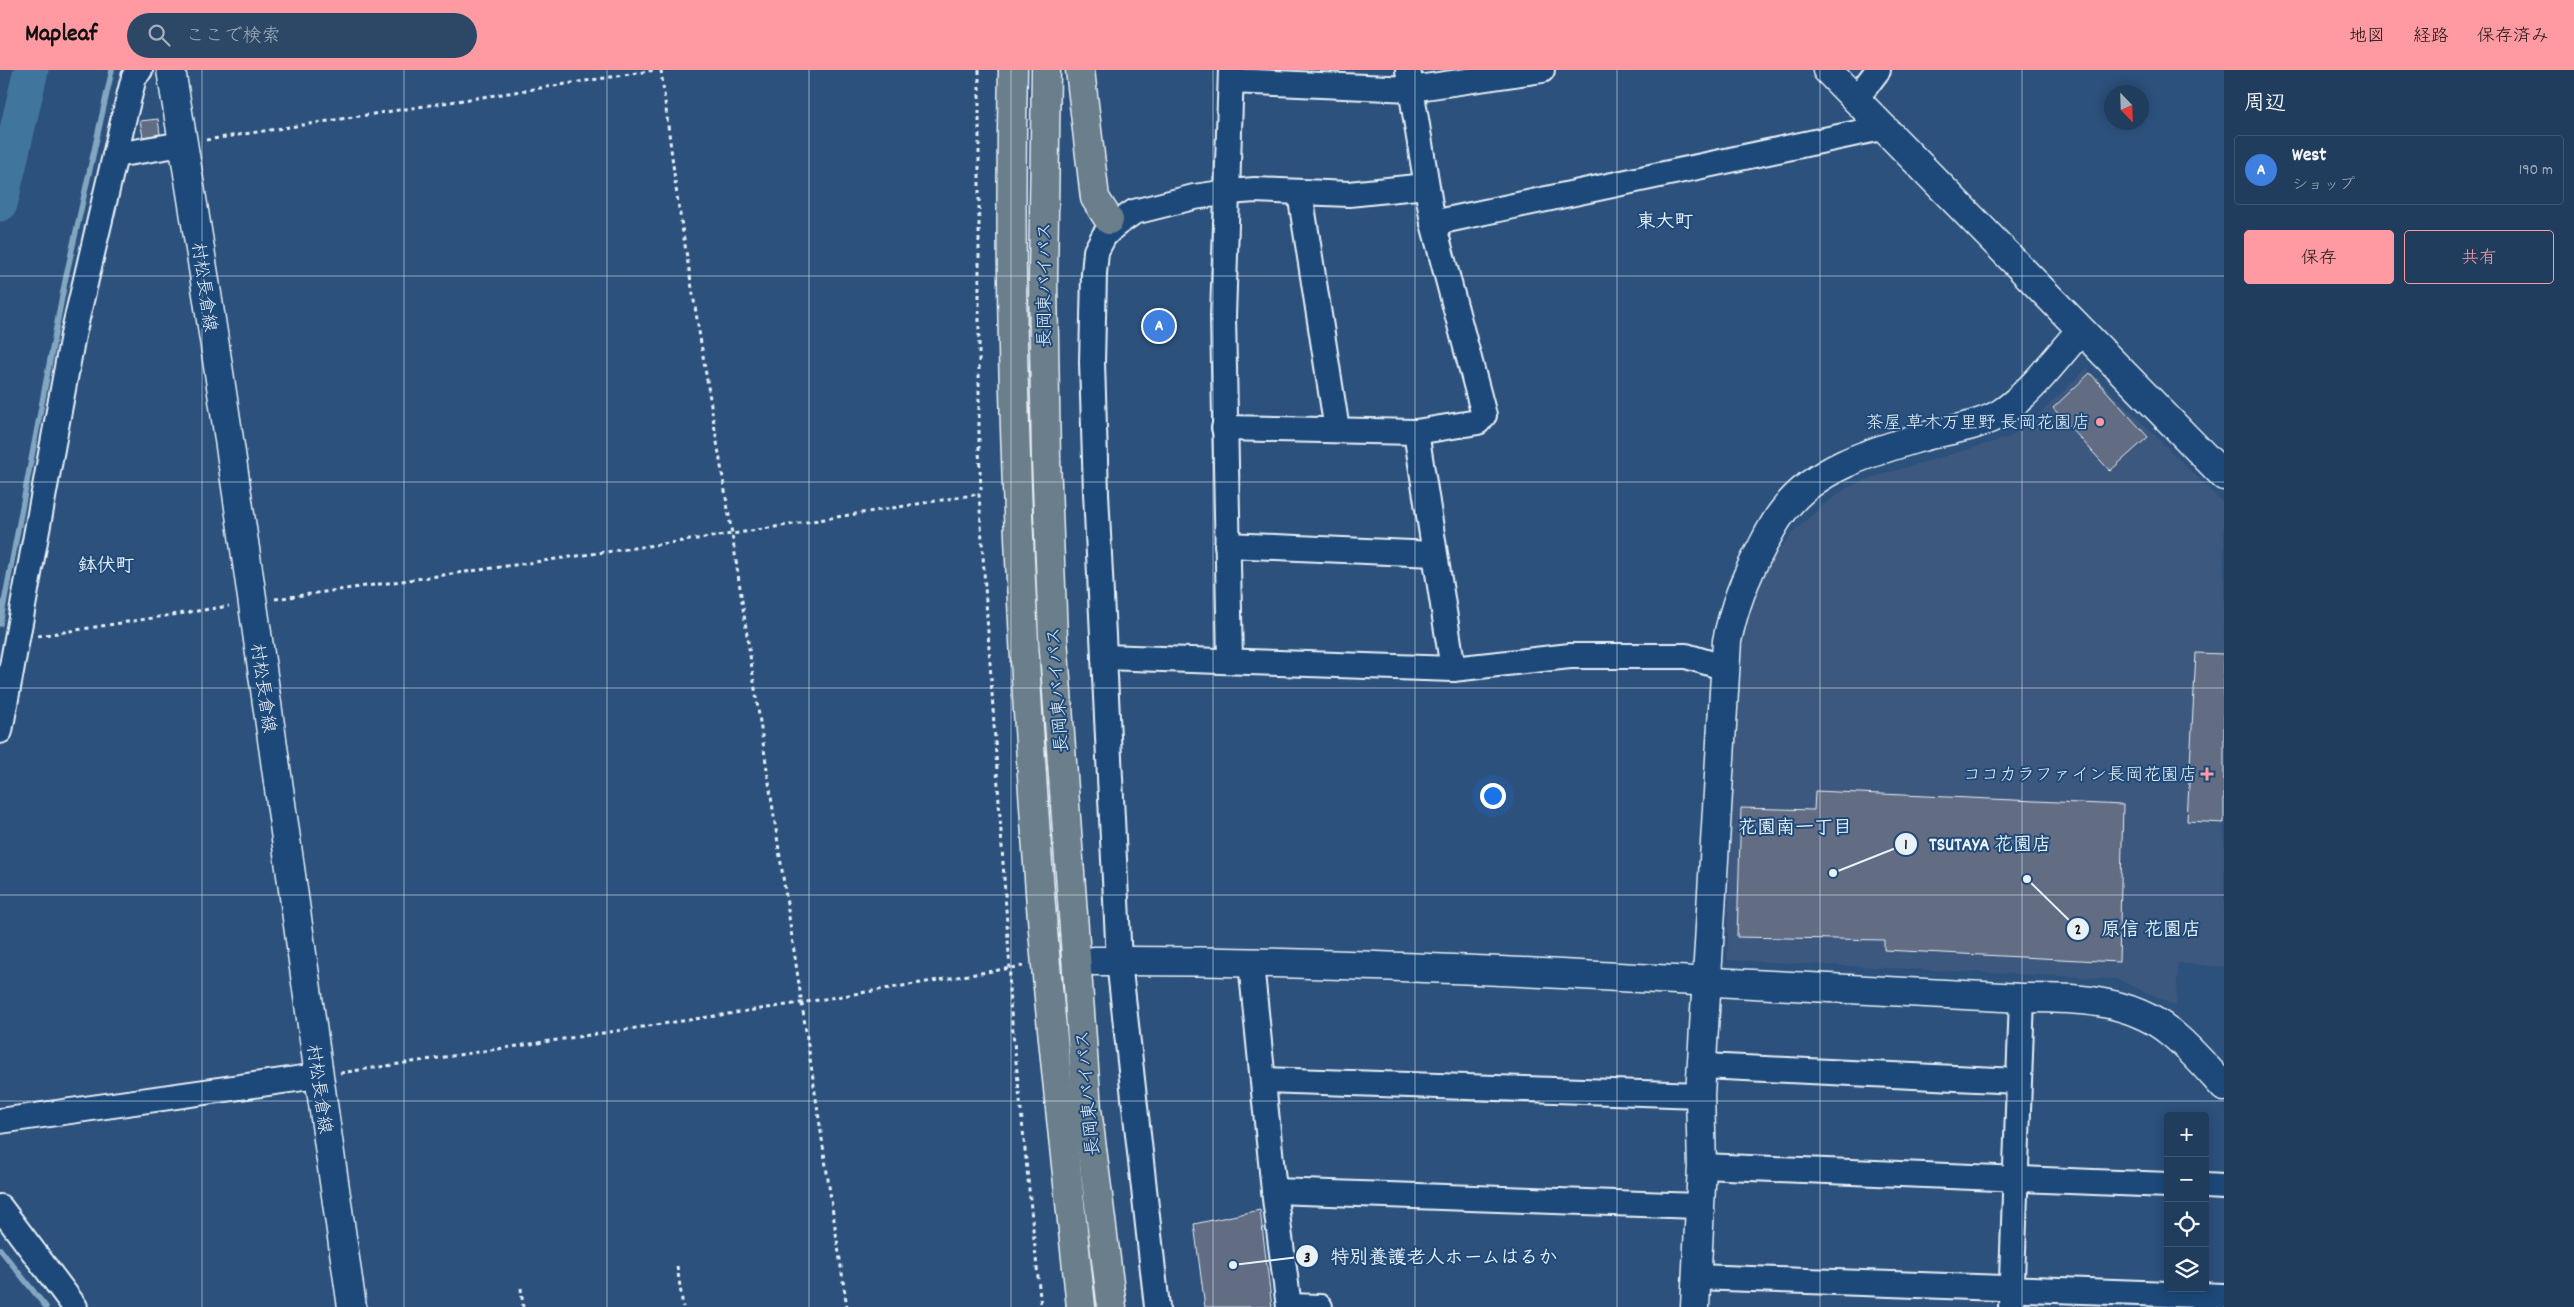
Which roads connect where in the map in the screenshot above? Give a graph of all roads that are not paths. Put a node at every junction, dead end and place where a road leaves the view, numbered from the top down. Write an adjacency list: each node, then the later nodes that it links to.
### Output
1 (140, 70): 15 (street)
2 (171, 70): 14 (street, 村松長倉線)
3 (1013, 70): 57 (highway, 長岡東バイパス)
4 (1046, 70): 58 (highway, 長岡東バイパス)
5 (1080, 70): 19 (highway)
6 (1542, 70): 11 (street)
7 (1826, 70): 12 (street)
8 (1878, 70): 12 (street)
9 (1231, 76): 10 (street); 17 (street)
10 (1344, 78): 11 (street)
11 (1410, 80): 16 (street)
12 (1856, 100): 13 (street)
13 (1881, 128): 20 (street); 21 (street)
14 (183, 144): 15 (street); 38 (street, 村松長倉線)
15 (115, 155): 32 (street)
16 (1426, 186): 18 (street); 20 (street)
17 (1229, 192): 18 (street); 19 (street); 22 (street)
18 (1300, 193): 23 (street)
19 (1112, 222): 28 (street)
20 (1433, 223): 24 (street)
21 (2080, 331): 25 (street); 30 (street)
22 (1224, 428): 23 (street); 26 (street)
23 (1337, 430): 24 (street)
24 (1416, 432): 27 (street)
25 (2224, 476)
26 (1227, 545): 27 (street); 29 (street)
27 (1434, 554): 31 (street)
28 (1104, 658): 29 (street); 33 (street)
29 (1230, 661): 31 (street)
30 (1726, 668): 31 (street); 35 (street)
31 (1453, 669)
32 (0, 731)
33 (1107, 961): 34 (street); 59 (street)
34 (1251, 963): 35 (street); 39 (street)
35 (1706, 980): 36 (street); 37 (street)
36 (2022, 998): 40 (street); 41 (street)
37 (1703, 1066): 40 (street); 42 (street)
38 (317, 1076): 43 (street); 56 (street, 村松長倉線)
39 (1263, 1080): 42 (street); 49 (street)
40 (2018, 1081): 45 (street)
41 (2224, 1087)
42 (1700, 1095): 44 (street)
43 (0, 1122)
44 (1702, 1166): 45 (street); 50 (street)
45 (2014, 1179): 46 (street); 54 (street)
46 (2164, 1185)
47 (2209, 1186): 48 (street)
48 (2224, 1187)
49 (1274, 1191): 50 (street); 60 (street)
50 (1698, 1206): 52 (street)
51 (0, 1207): 55 (street)
52 (1696, 1277): 54 (street); 62 (street)
53 (2224, 1296): 54 (street)
54 (2011, 1298)
55 (75, 1307)
56 (352, 1307)
57 (1081, 1307)
58 (1112, 1307)
59 (1157, 1307)
60 (1289, 1307): 61 (street)
61 (1320, 1307)
62 (1695, 1307)

